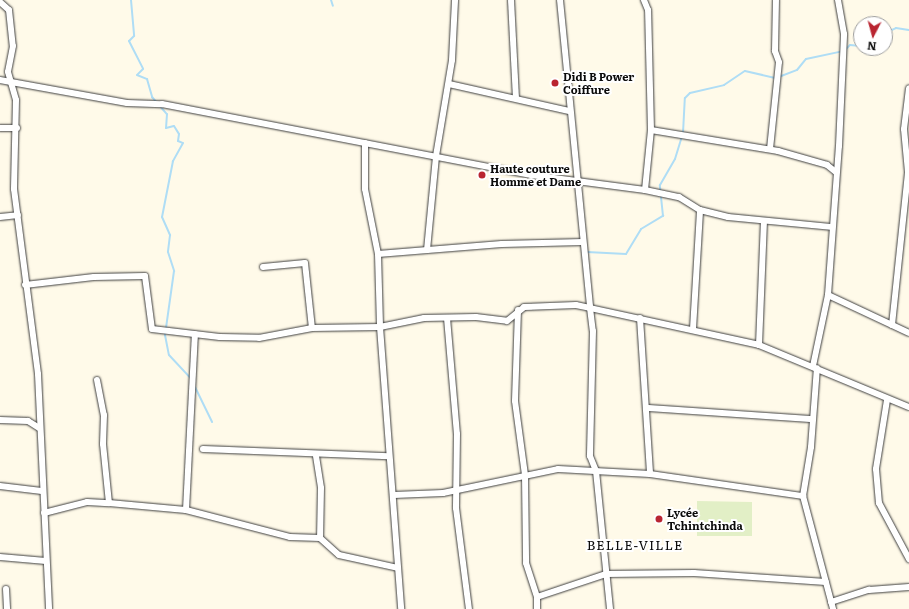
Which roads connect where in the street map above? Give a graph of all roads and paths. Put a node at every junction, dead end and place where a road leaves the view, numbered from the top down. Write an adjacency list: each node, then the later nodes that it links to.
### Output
1 (8, 0): 9 (street)
2 (455, 0): 12 (street)
3 (511, 0): 14 (street)
4 (560, 0): 15 (street)
5 (644, 0): 18 (street)
6 (776, 0): 20 (street)
7 (838, 0): 22 (street)
8 (0, 2): 9 (street)
9 (9, 10): 11 (street)
10 (0, 80): 11 (street)
11 (11, 82): 17 (street); 19 (street)
12 (449, 84): 14 (street); 21 (street)
13 (909, 88): 23 (street)
14 (516, 98): 15 (street)
15 (569, 111): 24 (street)
16 (0, 128): 17 (street)
17 (17, 128): 27 (street)
18 (651, 130): 20 (street); 25 (street)
19 (366, 143): 21 (street); 33 (street)
20 (770, 149): 22 (street)
21 (436, 156): 24 (street); 32 (street)
22 (836, 172): 30 (street)
23 (908, 172): 41 (street)
24 (577, 182): 25 (street); 31 (street)
25 (645, 190): 26 (street)
26 (700, 210): 29 (street); 44 (street)
27 (18, 215): 28 (street); 35 (street)
28 (0, 217)
29 (764, 221): 30 (street); 47 (street)
30 (831, 227): 36 (street)
31 (583, 242): 32 (street); 37 (street)
32 (428, 250): 33 (street)
33 (378, 254): 42 (street)
34 (263, 266): 43 (street)
35 (25, 285): 46 (street); 55 (street)
36 (828, 295): 41 (street); 48 (street)
37 (590, 308): 38 (street); 40 (street); 59 (street)
38 (518, 310): 39 (street); 61 (street)
39 (447, 318): 42 (street); 63 (street)
40 (640, 318): 44 (street); 52 (street)
41 (892, 325): 45 (street)
42 (380, 327): 43 (street); 58 (street)
43 (312, 328): 46 (street)
44 (693, 329): 47 (street)
45 (909, 333)
46 (195, 334): 68 (street)
47 (759, 345): 48 (street)
48 (815, 367): 50 (street); 53 (street)
49 (97, 380): 67 (street)
50 (886, 400): 51 (street); 72 (street)
51 (909, 407)
52 (648, 408): 53 (street); 60 (street)
53 (811, 419): 66 (street)
54 (0, 420): 55 (street)
55 (39, 428): 64 (street)
56 (203, 449): 57 (street)
57 (316, 456): 58 (street); 70 (street)
58 (389, 456): 65 (street)
59 (596, 471): 60 (street); 61 (street); 75 (street)
60 (650, 474): 66 (street)
61 (525, 475): 63 (street); 79 (street)
62 (0, 486): 64 (street)
63 (456, 490): 65 (street); 84 (street)
64 (42, 491): 69 (street)
65 (394, 495): 74 (street)
66 (803, 496): 76 (street)
67 (109, 503): 68 (street); 69 (street)
68 (186, 510): 70 (street)
69 (44, 513): 73 (street)
70 (320, 538): 74 (street)
71 (0, 557): 73 (street)
72 (909, 559)
73 (46, 561): 82 (street)
74 (398, 568): 83 (street)
75 (606, 574): 76 (street); 79 (street); 86 (street)
76 (826, 582): 80 (street)
77 (909, 587): 80 (street)
78 (6, 589): 81 (street)
79 (537, 597): 85 (street)
80 (832, 606)
81 (7, 609)
82 (49, 609)
83 (401, 609)
84 (470, 609)
85 (537, 609)
86 (610, 609)

